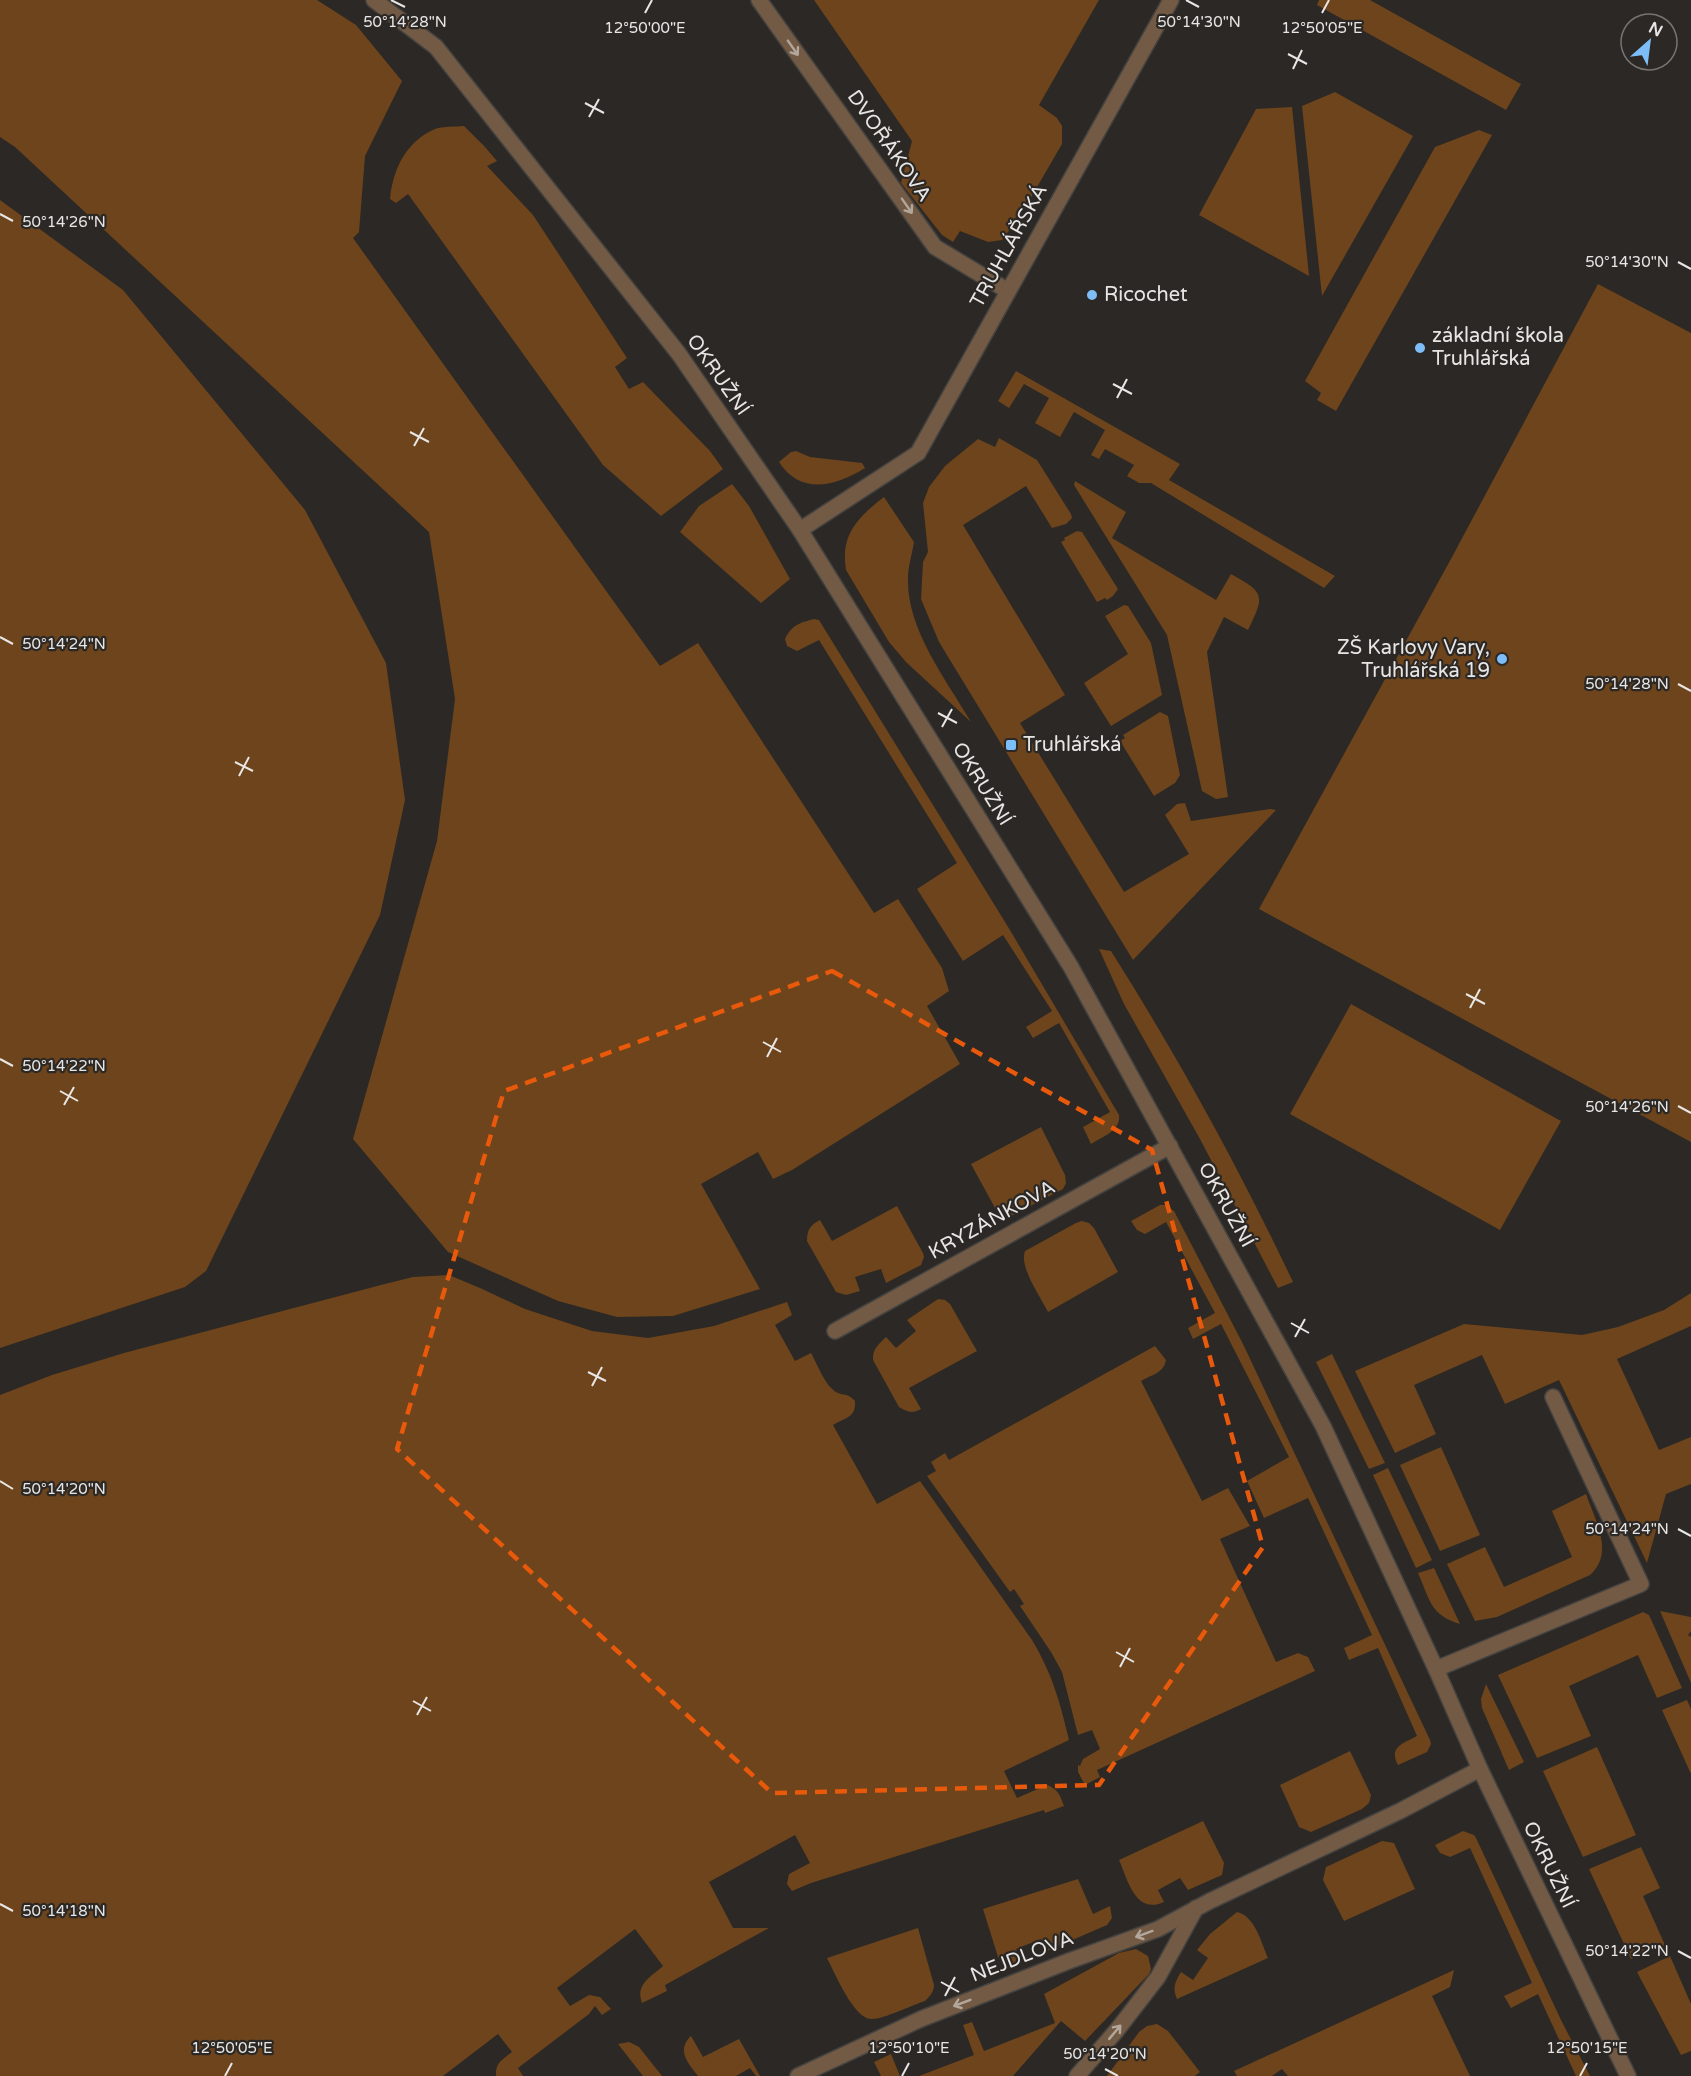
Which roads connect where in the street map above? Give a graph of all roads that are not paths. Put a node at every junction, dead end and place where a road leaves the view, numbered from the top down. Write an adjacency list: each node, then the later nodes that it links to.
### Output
1 (374, 0): 5 (street, OKRUŽNÍ)
2 (759, 0): 4 (street, DVOŘÁKOVA, one-way to 4)
3 (1171, 0): 4 (street, TRUHLÁŘSKÁ)
4 (1008, 291): 5 (street, TRUHLÁŘSKÁ)
5 (800, 530): 6 (street, OKRUŽNÍ)
6 (1170, 1146): 7 (street, KRYZÁNKOVA); 9 (street, OKRUŽNÍ)
7 (835, 1331)
8 (1553, 1397): 9 (street)
9 (1436, 1669): 10 (street, OKRUŽNÍ)
10 (1480, 1770): 11 (street, NEJDLOVA); 14 (street, OKRUŽNÍ)
11 (1196, 1908): 12 (street, NEJDLOVA, one-way to 12); 13 (street, one-way to 11)
12 (798, 2076)
13 (1077, 2076)
14 (1628, 2076)

